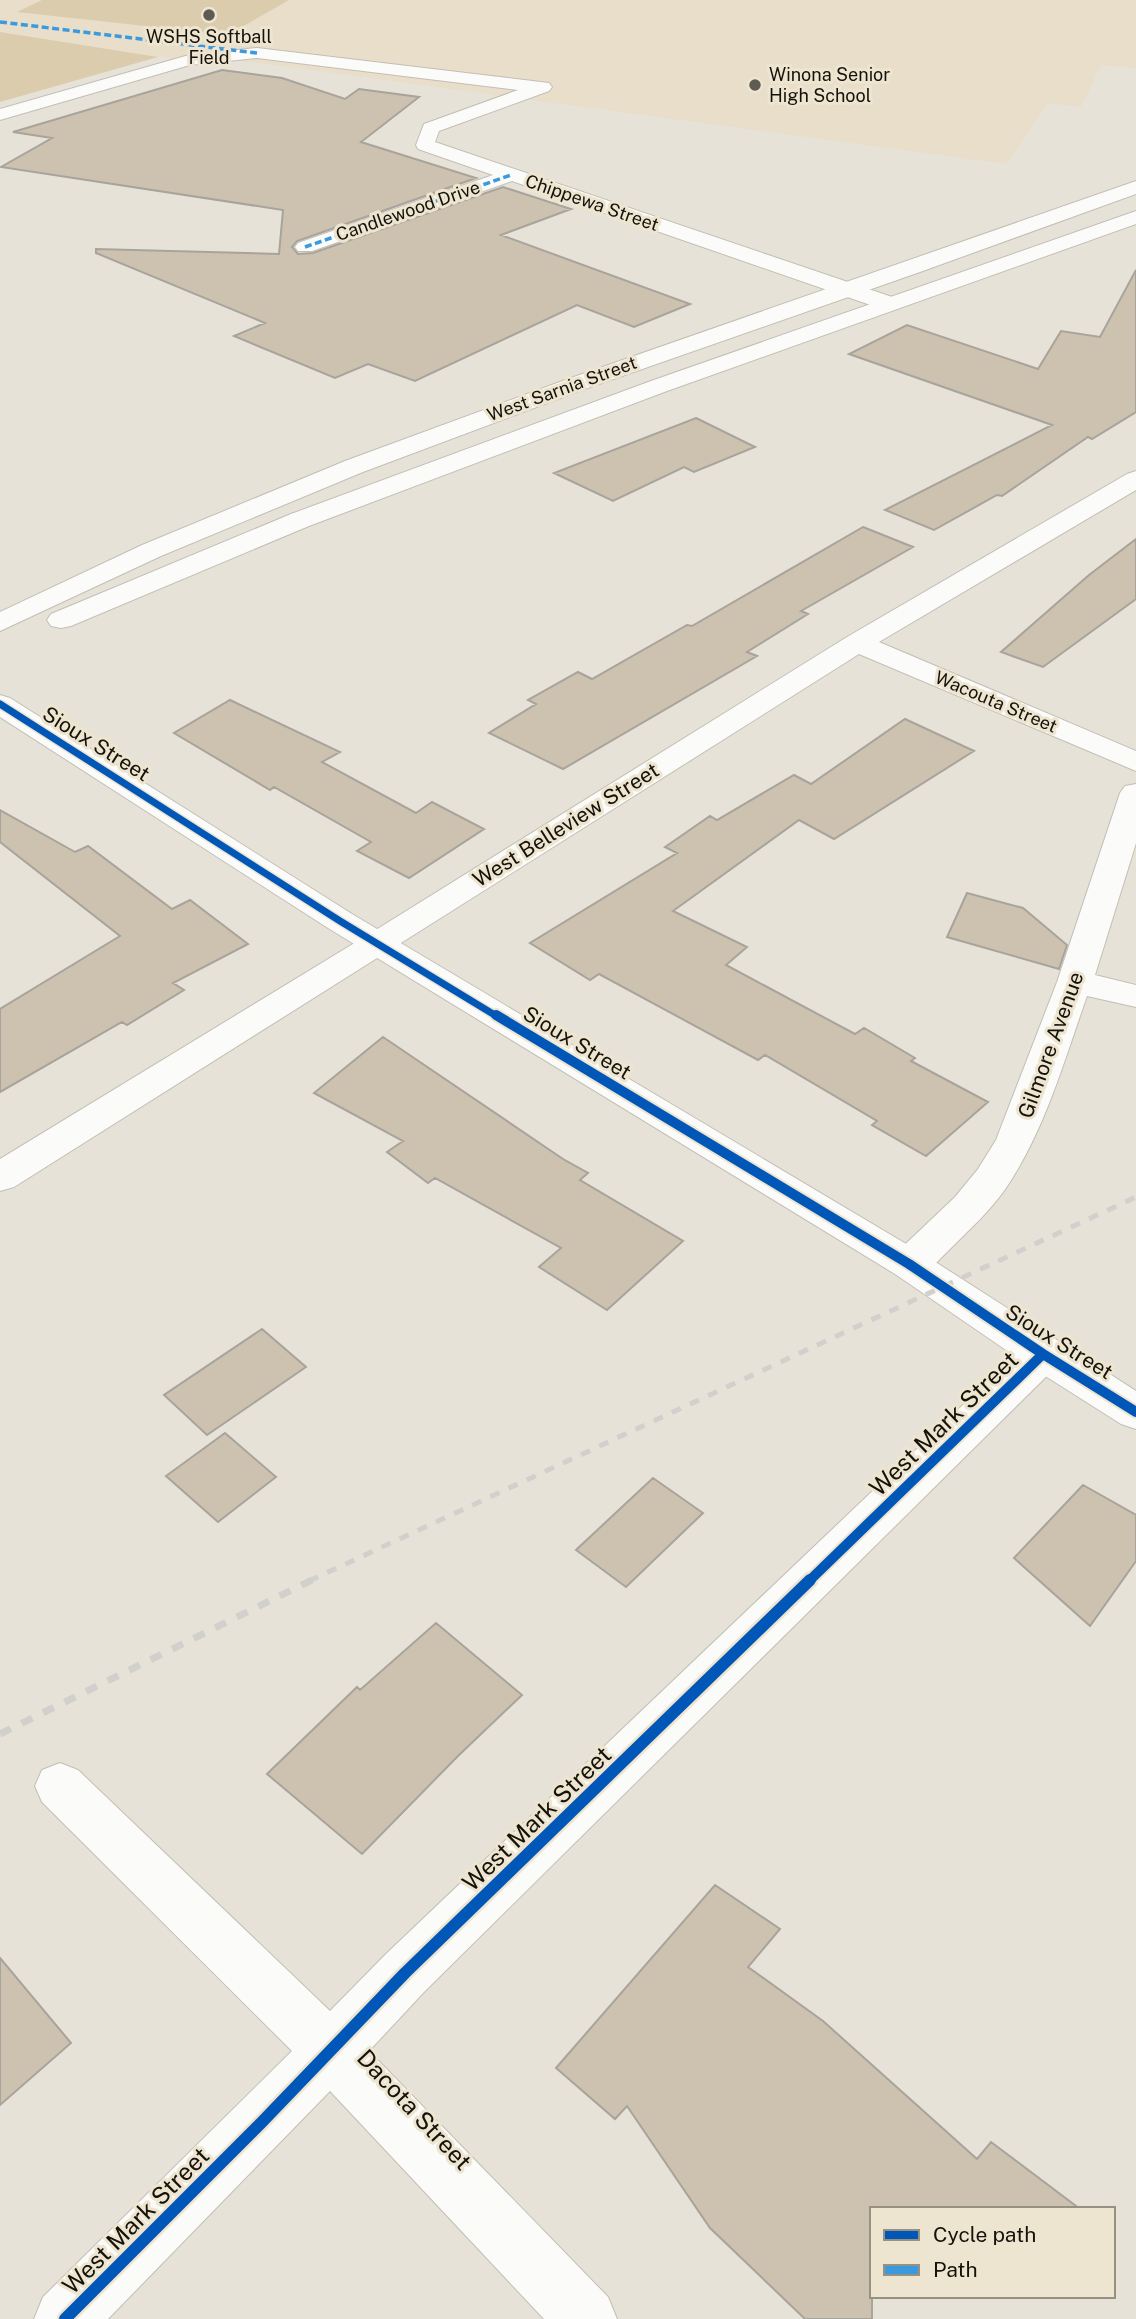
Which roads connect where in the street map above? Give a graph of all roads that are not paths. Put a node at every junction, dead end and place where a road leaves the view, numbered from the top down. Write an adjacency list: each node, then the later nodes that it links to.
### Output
1 (0, 115): 2 (street, Chippewa Street)
2 (511, 175): 5 (street, Candlewood Drive); 6 (street, Chippewa Street)
3 (1136, 187): 6 (street, West Sarnia Street)
4 (1136, 216): 7 (street, West Sarnia Street)
5 (304, 247)
6 (848, 289): 7 (street, Chippewa Street); 9 (street, West Sarnia Street)
7 (890, 304): 10 (street, West Sarnia Street)
8 (1136, 479): 11 (street, West Belleview Street)
9 (0, 624)
10 (0, 641)
11 (857, 643): 13 (street, Wacouta Street); 15 (street, West Belleview Street)
12 (0, 704): 15 (street, Sioux Street)
13 (1136, 762)
14 (1136, 793): 16 (street, Gilmore Avenue)
15 (378, 944): 18 (street, West Belleview Street); 19 (street, Sioux Street)
16 (1075, 982): 17 (street); 19 (street, Gilmore Avenue)
17 (1136, 996)
18 (0, 1177)
19 (909, 1264): 20 (street, Sioux Street)
20 (1043, 1354): 21 (street, Sioux Street); 23 (street, West Mark Street)
21 (1136, 1412)
22 (60, 1786): 23 (street, Dacota Street)
23 (330, 2050): 24 (street, West Mark Street); 25 (street, Dacota Street)
24 (65, 2319)
25 (586, 2319)

